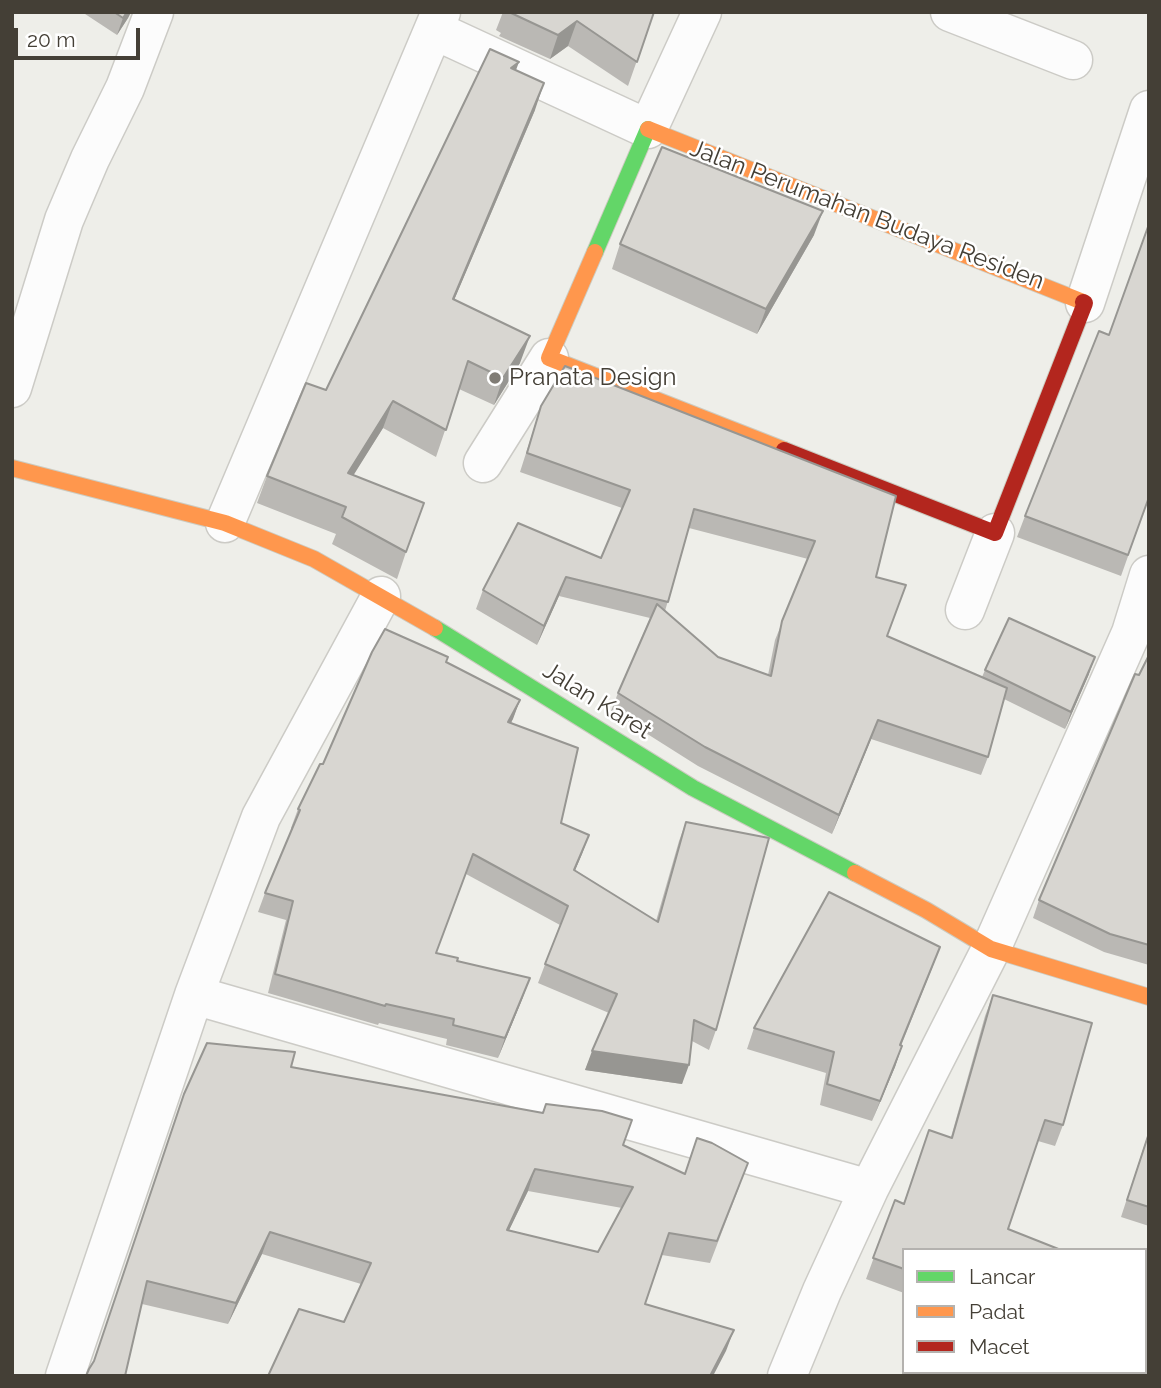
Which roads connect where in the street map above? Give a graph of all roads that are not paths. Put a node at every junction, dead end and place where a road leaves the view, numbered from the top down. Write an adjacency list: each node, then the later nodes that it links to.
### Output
1 (154, 12): 10 (street)
2 (702, 12): 7 (street)
3 (950, 12): 5 (street)
4 (437, 21): 7 (street, Jalan Perumahan Budaya Residen); 13 (street)
5 (1073, 60)
6 (1149, 110): 8 (street)
7 (648, 130): 8 (street, Jalan Perumahan Budaya Residen); 9 (street)
8 (1085, 303): 14 (street)
9 (548, 358): 11 (street); 14 (street)
10 (12, 388)
11 (483, 463)
12 (12, 468): 13 (street, Jalan Karet)
13 (225, 523): 16 (street, Jalan Karet)
14 (995, 533): 17 (street)
15 (1149, 575): 18 (street)
16 (381, 596): 18 (street, Jalan Karet); 19 (street)
17 (965, 610)
18 (991, 949): 20 (street, Jalan Karet); 21 (street)
19 (194, 995): 21 (street); 22 (street)
20 (1149, 996)
21 (869, 1189): 23 (street)
22 (65, 1376)
23 (787, 1376)

